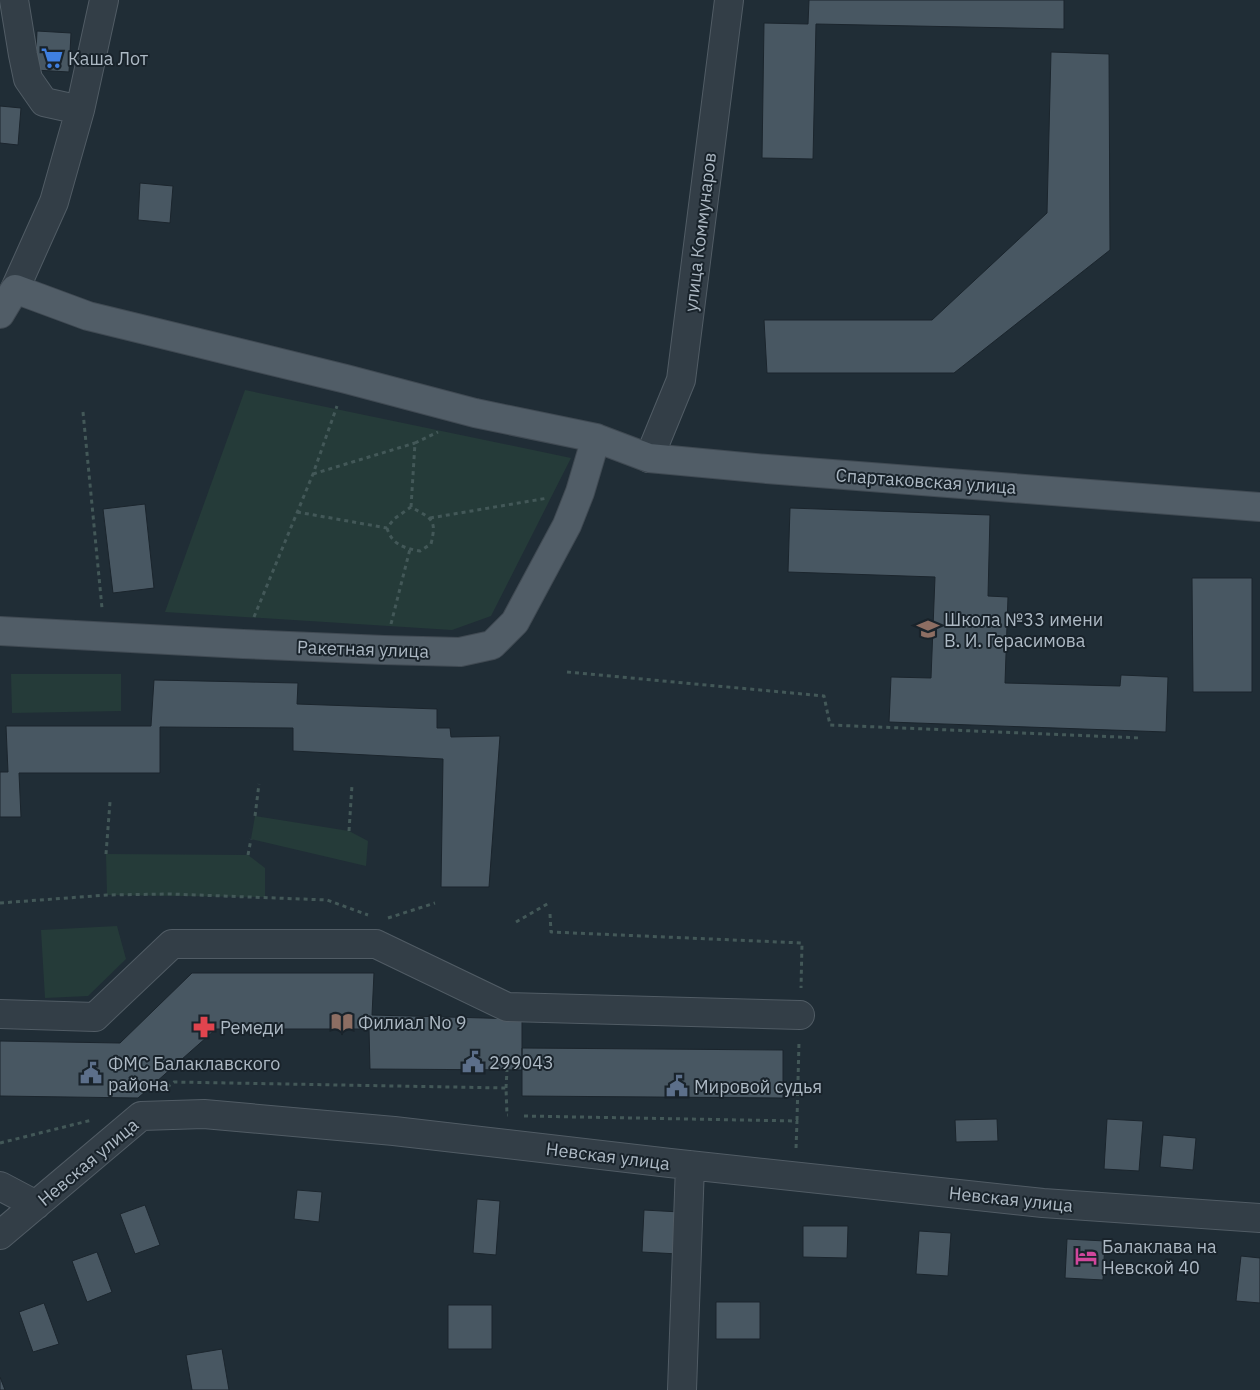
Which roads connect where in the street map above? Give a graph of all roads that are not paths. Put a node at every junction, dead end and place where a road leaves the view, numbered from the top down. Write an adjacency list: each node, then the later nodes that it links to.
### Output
1 (14, 0): 4 (street)
2 (104, 0): 4 (street)
3 (729, 0): 8 (street, улица Коммунаров)
4 (80, 110): 5 (street)
5 (15, 289): 6 (main road); 7 (main road, Спартаковская улица)
6 (0, 314)
7 (596, 438): 8 (main road, Спартаковская улица); 10 (main road, Ракетная улица)
8 (650, 458): 9 (main road, Спартаковская улица)
9 (1260, 507)
10 (0, 631)
11 (0, 1014): 12 (street)
12 (800, 1015)
13 (690, 1165): 15 (street, Невская улица); 16 (street, Невская улица); 18 (street)
14 (0, 1186): 15 (street)
15 (36, 1205): 17 (street, Невская улица)
16 (1260, 1218)
17 (0, 1236)
18 (682, 1390)

